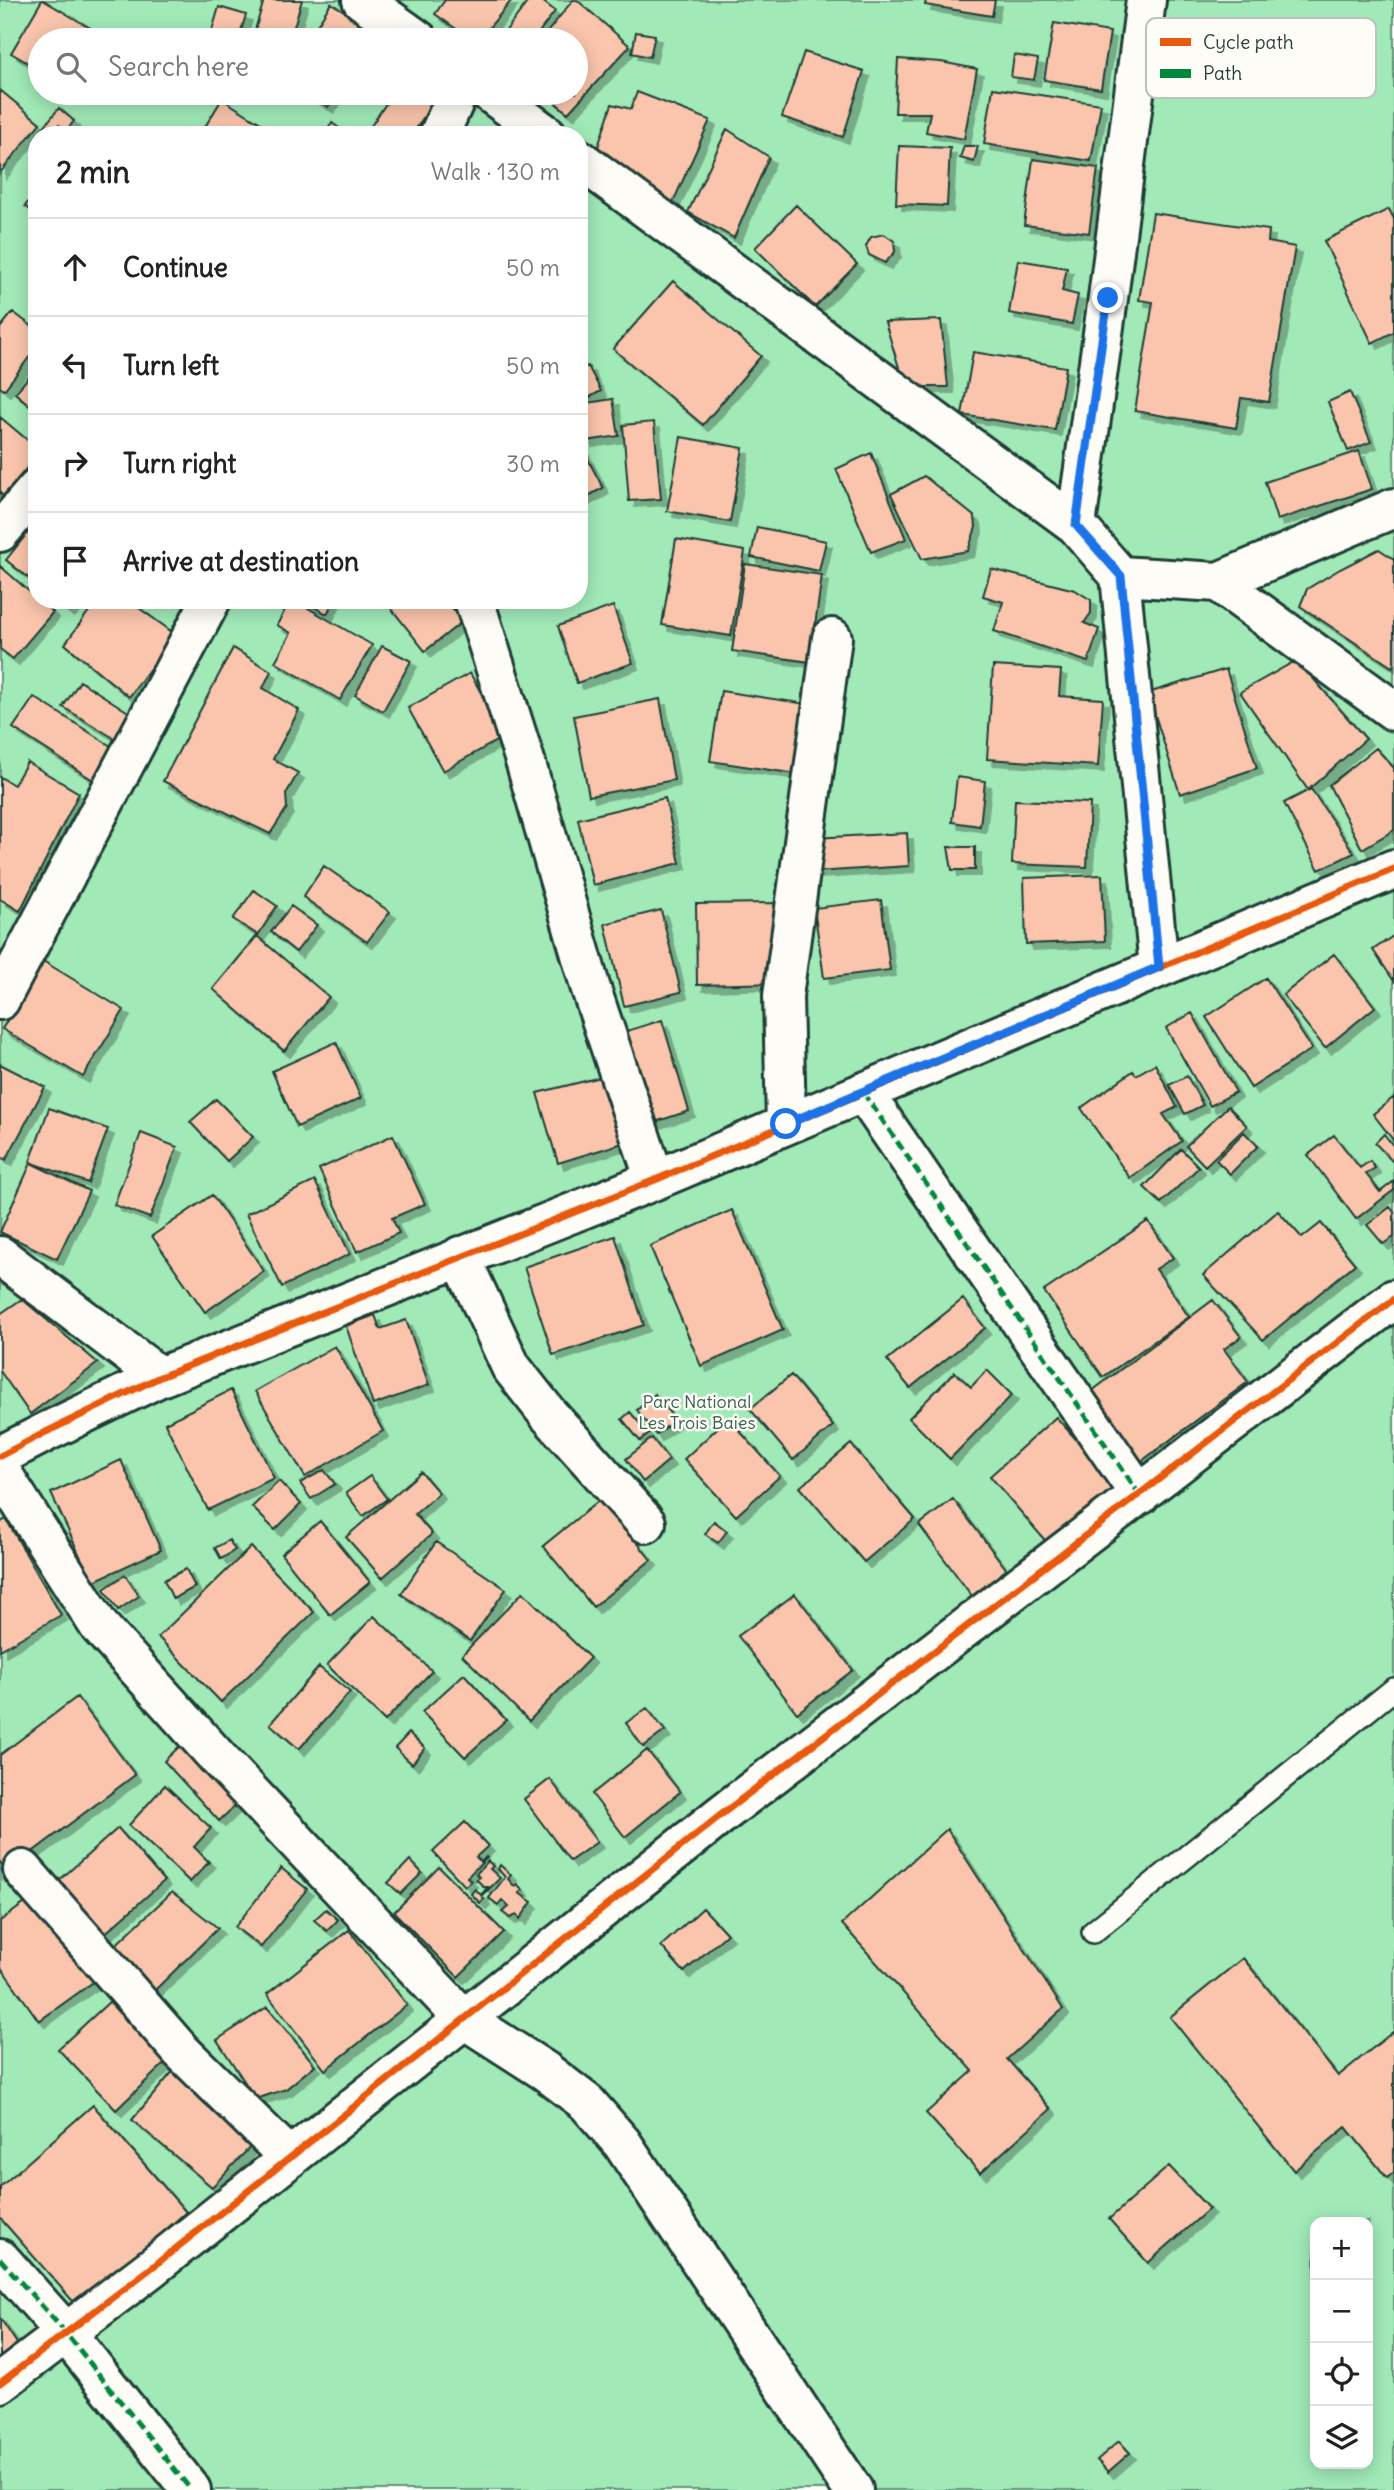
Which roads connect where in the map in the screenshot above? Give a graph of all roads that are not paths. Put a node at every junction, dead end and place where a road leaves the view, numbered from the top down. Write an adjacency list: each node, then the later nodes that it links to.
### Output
1 (362, 0): 3 (street)
2 (1146, 0): 11 (street)
3 (401, 28)
4 (453, 105): 6 (street)
5 (506, 105): 7 (street)
6 (443, 126)
7 (535, 126)
8 (588, 166): 11 (street)
9 (28, 499): 12 (street)
10 (1394, 508): 14 (street)
11 (1076, 525): 13 (street)
12 (0, 532)
13 (1121, 576): 14 (street); 20 (street)
14 (1218, 582): 18 (street)
15 (206, 609): 21 (street)
16 (477, 609): 24 (street)
17 (832, 638): 23 (street)
18 (1394, 711)
19 (1394, 869): 20 (street)
20 (1159, 967): 22 (street)
21 (0, 1000)
22 (863, 1093): 23 (street); 31 (street)
23 (786, 1124): 24 (street)
24 (655, 1180): 26 (street)
25 (0, 1256): 28 (street)
26 (460, 1256): 28 (street); 32 (street)
27 (1394, 1299): 31 (street)
28 (160, 1377): 29 (street)
29 (0, 1457)
30 (0, 1470): 36 (street)
31 (1140, 1495): 36 (street)
32 (646, 1523)
33 (1394, 1689): 35 (lane)
34 (23, 1870): 37 (street)
35 (1093, 1932)
36 (464, 2019): 37 (street); 42 (street)
37 (290, 2158): 39 (street)
38 (0, 2259): 39 (street)
39 (66, 2333): 40 (street); 41 (street)
40 (0, 2383)
41 (191, 2490)
42 (853, 2490)

